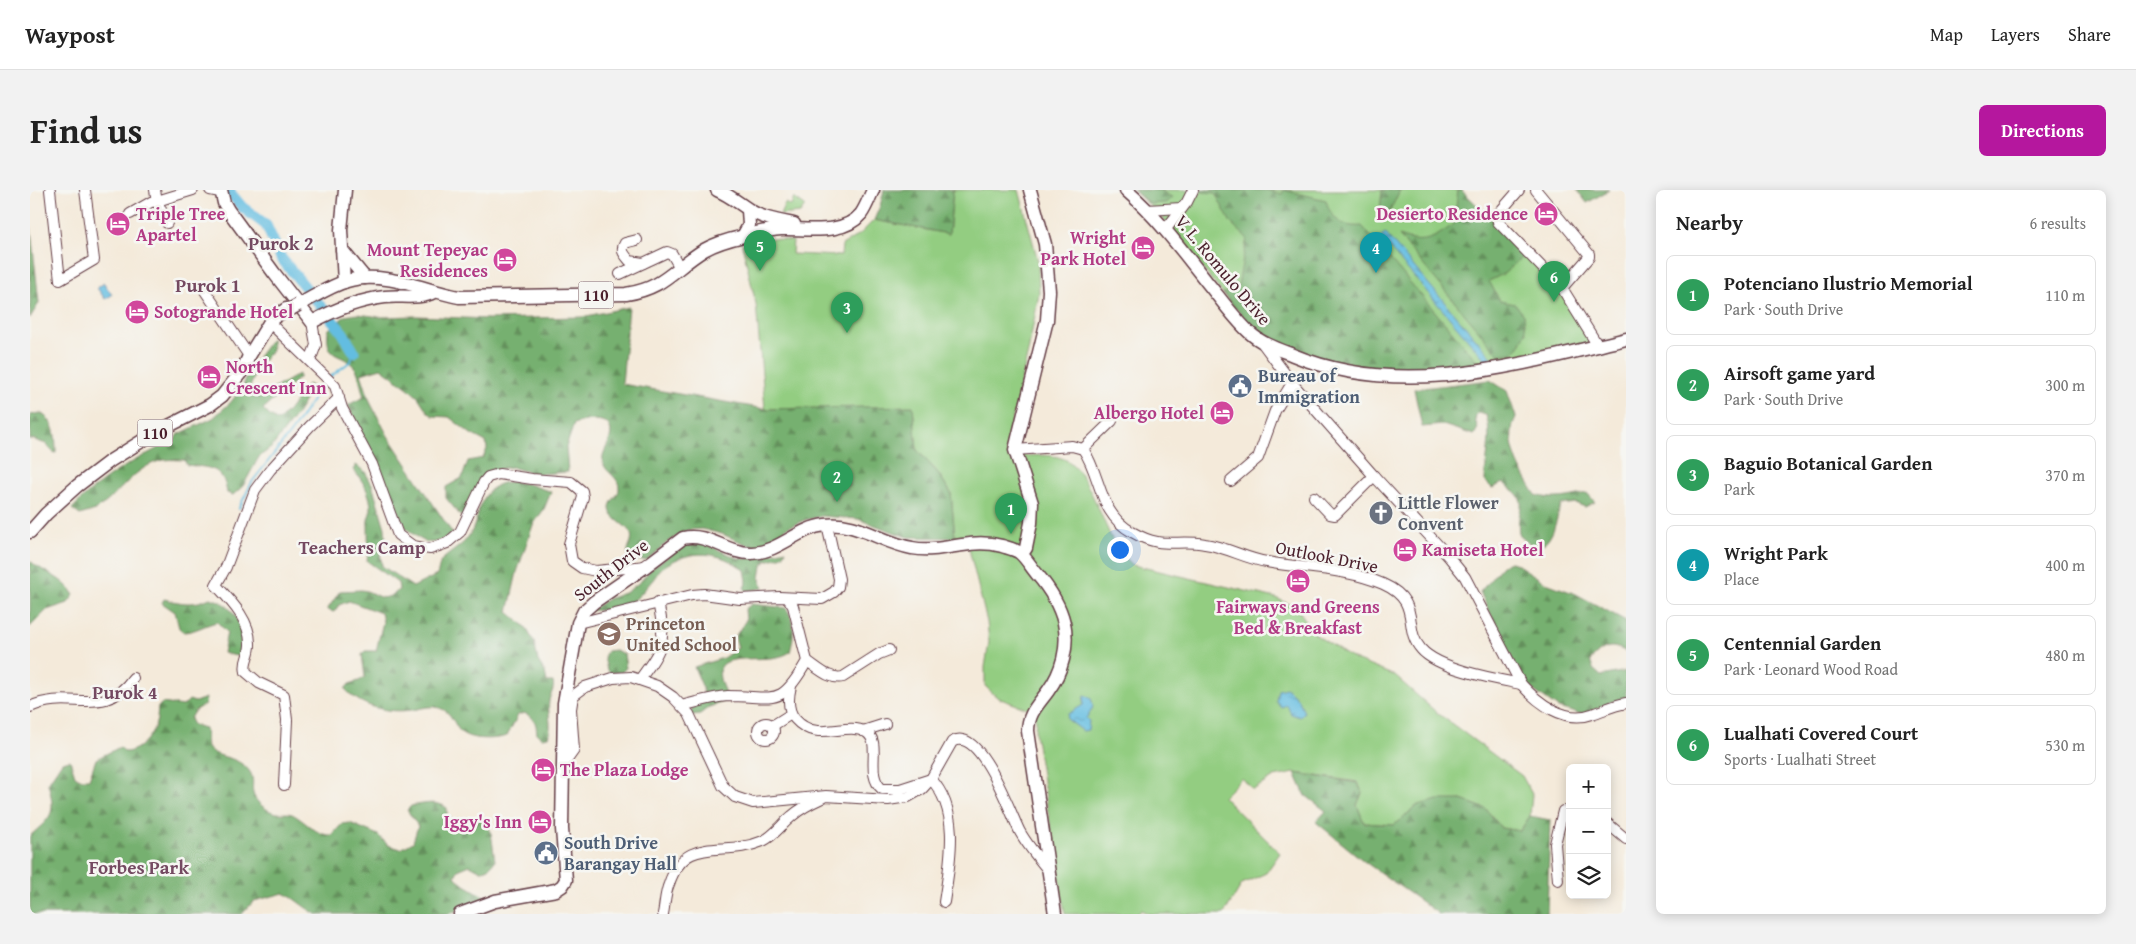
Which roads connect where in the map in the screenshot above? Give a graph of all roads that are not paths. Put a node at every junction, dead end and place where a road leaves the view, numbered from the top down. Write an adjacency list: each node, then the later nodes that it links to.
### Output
1 (50, 190): 2 (street)
2 (85, 190)
3 (193, 190): 13 (street)
4 (345, 190): 23 (main road)
5 (717, 190): 15 (main road)
6 (872, 190): 19 (main road, 110)
7 (1030, 190): 43 (main road)
8 (1126, 190): 16 (main road, V. L. Romulo Drive)
9 (1193, 190): 14 (street)
10 (1519, 190): 29 (street)
11 (1536, 190): 29 (street)
12 (217, 191): 32 (main road)
13 (156, 195): 17 (street); 18 (street)
14 (1182, 208): 16 (street); 20 (street)
15 (748, 210): 19 (main road); 21 (main road)
16 (1148, 210): 20 (main road, V. L. Romulo Drive)
17 (130, 214)
18 (167, 223)
19 (804, 228): 21 (main road, 110)
20 (1166, 229): 35 (main road, V. L. Romulo Drive)
21 (743, 236): 25 (main road, 110)
22 (637, 240): 24 (street)
23 (342, 250): 27 (main road); 28 (main road)
24 (643, 263): 25 (street); 26 (street)
25 (680, 268): 31 (main road, 110)
26 (620, 274)
27 (365, 278): 28 (main road, 110); 31 (main road, 110)
28 (343, 282): 33 (main road, 110, bridge)
29 (1562, 288): 36 (street)
30 (205, 291): 37 (street)
31 (434, 292): 32 (main road)
32 (316, 320): 38 (street)
33 (271, 327): 37 (main road, 110); 38 (street)
34 (1626, 339): 36 (main road, V. L. Romulo Drive)
35 (1264, 344): 36 (main road, V. L. Romulo Drive); 39 (street)
36 (1598, 346)
37 (249, 356): 48 (main road, 110)
38 (310, 362): 40 (street)
39 (1292, 383): 44 (street); 45 (street)
40 (339, 398): 50 (street); 70 (street)
41 (1112, 421): 42 (street)
42 (1083, 449): 43 (street); 58 (street, Outlook Drive)
43 (1015, 450): 49 (main road)
44 (1374, 476): 46 (street); 58 (street)
45 (1231, 481)
46 (1314, 498)
47 (827, 524): 49 (main road, South Drive); 50 (main road, South Drive); 51 (street)
48 (30, 532)
49 (1021, 550): 75 (main road)
50 (646, 566): 53 (main road, South Drive)
51 (792, 601): 52 (street); 55 (street)
52 (658, 602): 53 (street); 57 (street)
53 (578, 623): 68 (main road, South Drive)
54 (889, 650): 55 (street)
55 (806, 661): 59 (street)
56 (133, 678): 63 (street)
57 (640, 679): 62 (street); 68 (street)
58 (1521, 684): 61 (street)
59 (791, 686): 60 (street); 64 (street)
60 (778, 696): 62 (street); 64 (street)
61 (1626, 703)
62 (682, 706): 71 (street)
63 (30, 707)
64 (790, 711): 66 (street); 67 (street)
65 (885, 724): 67 (street)
66 (772, 726)
67 (863, 731): 69 (street)
68 (564, 764): 78 (main road, South Drive)
69 (932, 778): 71 (street); 75 (street); 77 (street)
70 (284, 785)
71 (826, 796): 79 (street)
72 (1564, 817): 76 (street)
73 (1611, 826): 74 (street)
74 (1626, 839)
75 (1045, 864): 80 (main road)
76 (1558, 880)
77 (944, 902)
78 (460, 914)
79 (663, 914)
80 (1055, 914)

